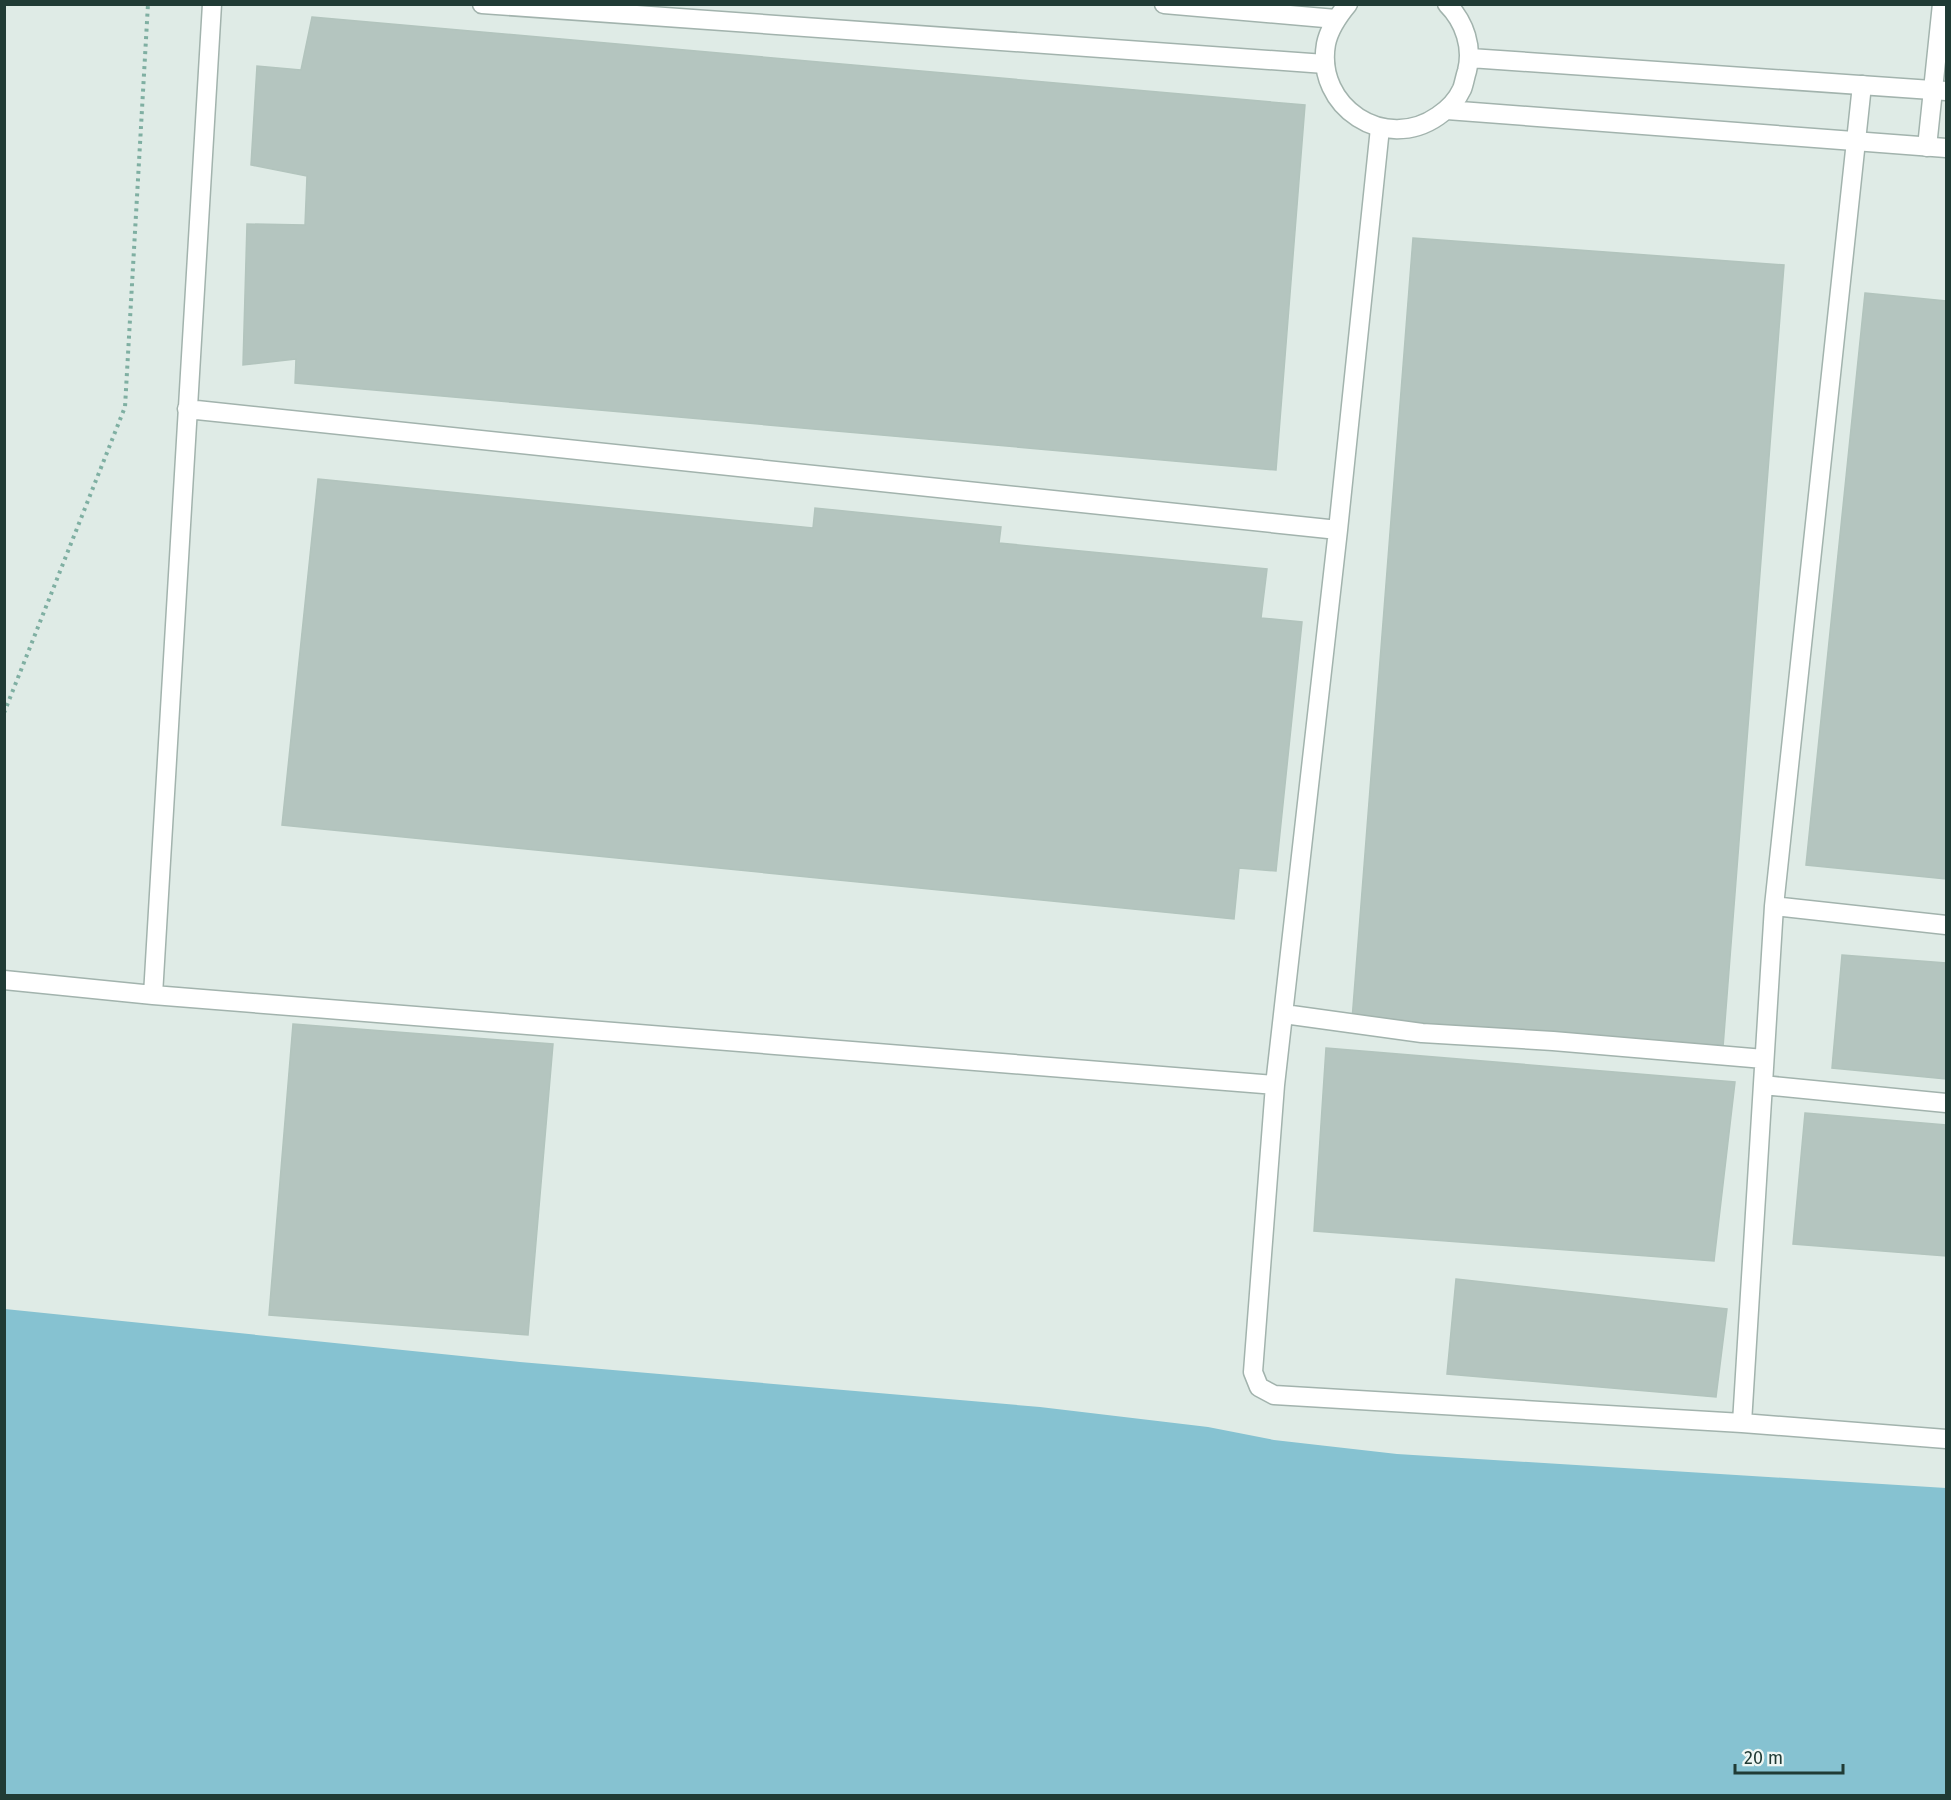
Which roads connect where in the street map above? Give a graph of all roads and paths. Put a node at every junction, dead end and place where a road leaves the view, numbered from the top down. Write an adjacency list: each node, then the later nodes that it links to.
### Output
1 (148, 4): 20 (path)
2 (212, 4): 18 (street)
3 (482, 4): 10 (street)
4 (1164, 4): 8 (street)
5 (1348, 4): 8 (street)
6 (1447, 4): 9 (street)
7 (1942, 4): 12 (street)
8 (1336, 19): 10 (street)
9 (1470, 58): 11 (street); 13 (street)
10 (1324, 64): 14 (street)
11 (1862, 85): 12 (street); 15 (street)
12 (1940, 91): 16 (street)
13 (1447, 110): 14 (street); 15 (street)
14 (1380, 128): 19 (street)
15 (1856, 141): 16 (street); 21 (street)
16 (1927, 147): 17 (street)
17 (1947, 148)
18 (188, 409): 19 (street); 24 (street)
19 (1338, 530): 25 (street)
20 (4, 713)
21 (1774, 906): 22 (street); 26 (street)
22 (1947, 925)
23 (4, 980): 24 (street)
24 (153, 995): 27 (street)
25 (1284, 1014): 26 (street); 27 (street)
26 (1764, 1059): 28 (street)
27 (1275, 1085): 30 (street)
28 (1762, 1085): 29 (street); 30 (street)
29 (1947, 1103)
30 (1742, 1423): 31 (street)
31 (1947, 1439)

